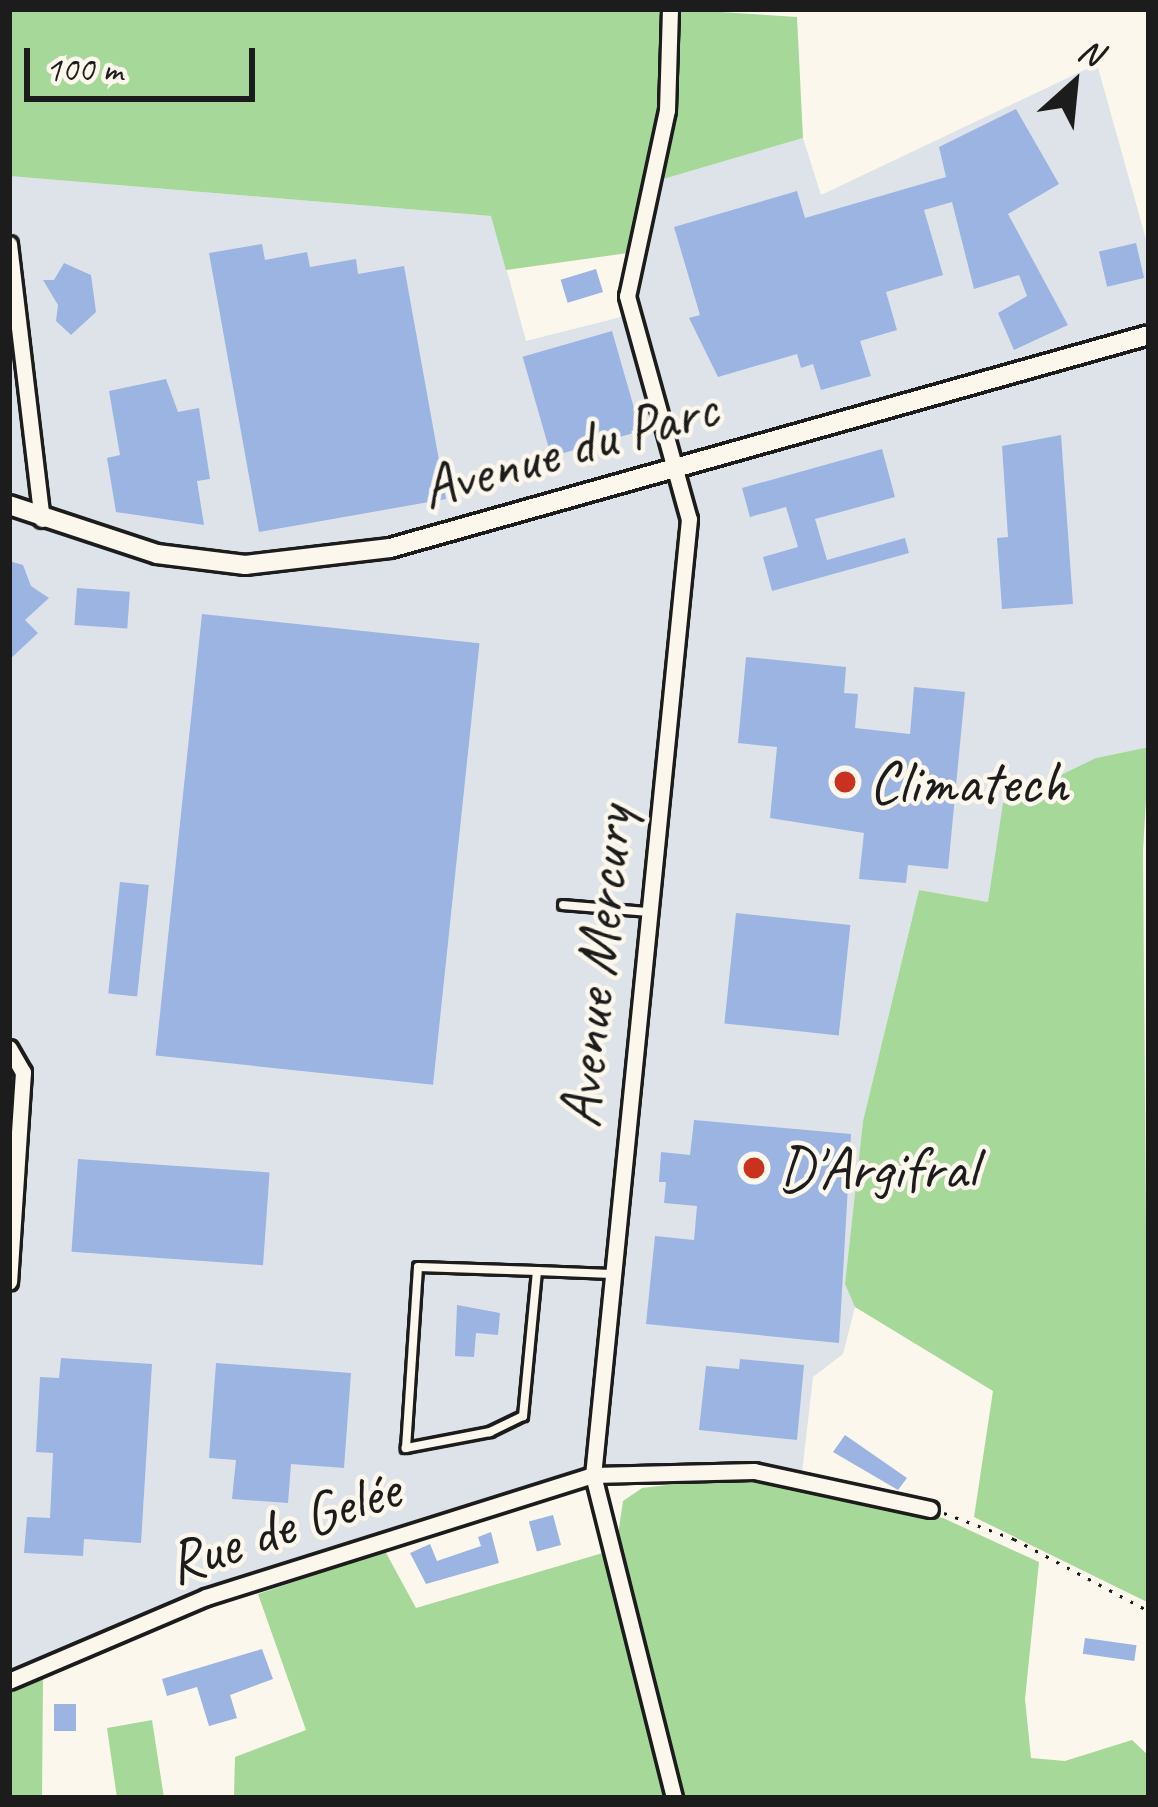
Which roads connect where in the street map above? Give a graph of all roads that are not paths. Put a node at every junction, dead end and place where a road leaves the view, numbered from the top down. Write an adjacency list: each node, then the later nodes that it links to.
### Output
1 (670, 9): 4 (street, Avenue Mercury)
2 (9, 244): 6 (street)
3 (1149, 334): 4 (street, Avenue du Parc)
4 (680, 469): 6 (street, Avenue du Parc); 8 (street, Avenue Mercury)
5 (9, 505): 6 (street, Avenue du Parc)
6 (42, 519)
7 (563, 904): 8 (lane)
8 (650, 912): 11 (street, Avenue Mercury)
9 (9, 1048): 12 (street)
10 (536, 1271): 10 (lane); 11 (lane)
11 (612, 1274): 13 (street, Avenue Mercury)
12 (9, 1282)
13 (592, 1475): 14 (street, Rue de Gelée); 15 (street, Rue de Gelée); 16 (street, Avenue Mercury)
14 (930, 1509)
15 (9, 1681)
16 (674, 1798)

